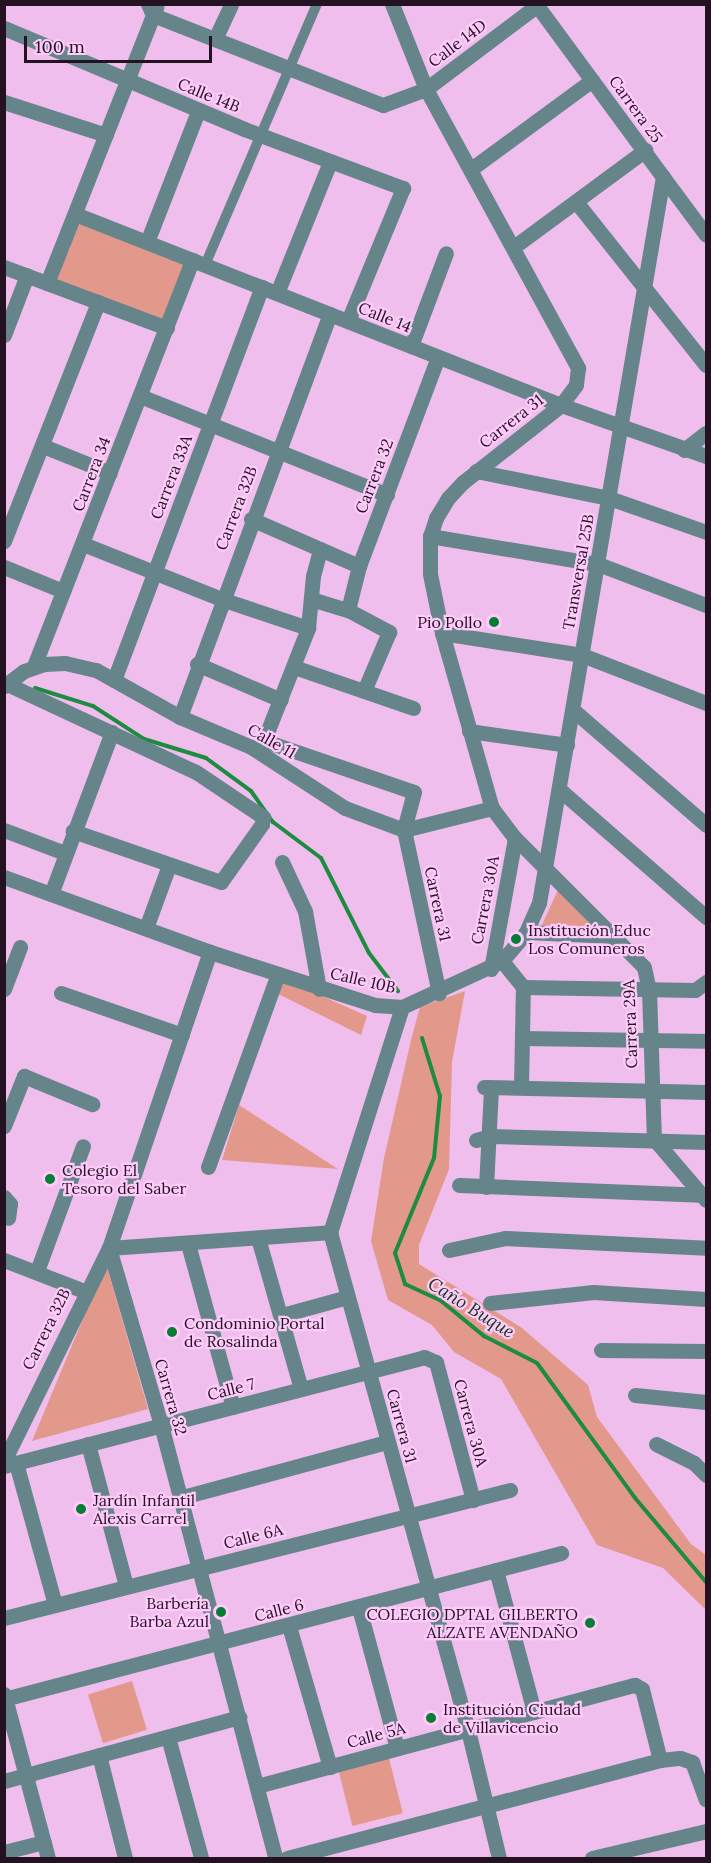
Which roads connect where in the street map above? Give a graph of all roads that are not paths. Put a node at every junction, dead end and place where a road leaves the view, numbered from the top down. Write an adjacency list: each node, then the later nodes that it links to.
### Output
1 (231, 4): 7 (street)
2 (316, 4): 8 (street, Carrera 34)
3 (394, 5): 11 (street, Carrera 31)
4 (538, 5): 9 (street, Carrera 25); 11 (street, Calle 14D)
5 (152, 8): 7 (street, Calle 14D); 10 (street)
6 (4, 28): 10 (street, Calle 14B)
7 (215, 39): 8 (street, Calle 14D)
8 (289, 69): 11 (street, Calle 14D); 15 (street, Carrera 34)
9 (592, 80): 16 (street, Carrera 25); 18 (street)
10 (128, 82): 13 (street, Calle 14B); 14 (street)
11 (426, 89): 18 (street, Carrera 31)
12 (4, 102): 14 (street)
13 (198, 111): 15 (street, Calle 14B); 23 (street)
14 (106, 135): 21 (street)
15 (261, 135): 17 (street, Calle 14B); 26 (street, Carrera 34)
16 (645, 150): 19 (street, Carrera 25); 20 (street)
17 (330, 162): 32 (street); 35 (street, Calle 14B)
18 (471, 169): 24 (street, Carrera 31)
19 (663, 177): 22 (street, Carrera 25); 30 (street, Transversal 25B)
20 (577, 202): 24 (street); 30 (street)
21 (75, 214): 23 (street, Calle 14); 29 (street)
22 (706, 235)
23 (147, 242): 26 (street, Calle 14)
24 (515, 246): 42 (street, Carrera 31)
25 (446, 253): 38 (street)
26 (199, 262): 31 (street, Calle 14); 36 (street, Carrera 34)
27 (4, 267): 28 (street)
28 (27, 275): 29 (street); 37 (street)
29 (47, 283): 33 (street)
30 (645, 285): 40 (street); 44 (street, Transversal 25B)
31 (262, 287): 32 (street, Calle 14); 43 (street, Carrera 33A)
32 (277, 293): 34 (street, Calle 14)
33 (98, 302): 36 (street); 46 (street)
34 (330, 314): 35 (street, Calle 14); 48 (street, Carrera 32B)
35 (348, 321): 38 (street, Calle 14)
36 (167, 328): 41 (street, Carrera 34)
37 (4, 335)
38 (411, 346): 39 (street, Calle 14)
39 (438, 357): 42 (street, Calle 14); 52 (street, Carrera 32)
40 (706, 365)
41 (140, 396): 43 (street); 51 (street, Carrera 34)
42 (561, 405): 44 (street, Calle 14); 50 (street, Carrera 31)
43 (211, 425): 48 (street); 63 (street, Carrera 33A)
44 (621, 426): 47 (street, Calle 14); 53 (street, Transversal 25B)
45 (706, 433): 47 (street)
46 (43, 446): 51 (street); 57 (street)
47 (684, 450): 49 (street, Calle 14)
48 (277, 451): 52 (street); 54 (street, Carrera 32B)
49 (706, 456)
50 (476, 471): 53 (street); 56 (street, Carrera 31)
51 (110, 473): 58 (street, Carrera 34)
52 (387, 495): 61 (street, Carrera 32)
53 (609, 498): 55 (street); 60 (street, Transversal 25B)
54 (251, 519): 59 (street); 65 (street, Carrera 32B)
55 (706, 532)
56 (430, 536): 60 (street); 70 (street, Carrera 31)
57 (4, 541)
58 (83, 544): 63 (street); 64 (street, Carrera 34)
59 (320, 549): 61 (street); 66 (street)
60 (598, 564): 67 (street); 71 (street, Transversal 25B)
61 (359, 566): 68 (street, Carrera 32)
62 (4, 567): 64 (street)
63 (154, 570): 65 (street); 75 (street, Carrera 33A)
64 (63, 591): 73 (street, Carrera 34)
65 (221, 599): 69 (street); 72 (street, Carrera 32B)
66 (311, 599): 68 (street); 69 (street)
67 (706, 605)
68 (348, 610): 77 (street)
69 (308, 628): 74 (street)
70 (442, 633): 71 (street); 83 (street, Carrera 31)
71 (582, 655): 79 (street); 81 (street, Transversal 25B)
72 (197, 664): 78 (street); 82 (street, Carrera 32B)
73 (34, 666): 75 (street, Calle 11); 76 (street)
74 (294, 668): 77 (street); 78 (street)
75 (114, 680): 82 (street, Calle 11)
76 (6, 685): 84 (street)
77 (364, 691): 80 (street)
78 (281, 700): 86 (street)
79 (706, 703)
80 (413, 708)
81 (573, 710): 85 (street, Transversal 25B); 89 (street)
82 (180, 717): 86 (street, Calle 11)
83 (469, 730): 85 (street); 88 (street, Carrera 31)
84 (112, 732): 92 (street); 96 (street)
85 (567, 745): 87 (street, Transversal 25B)
86 (262, 747): 91 (street, Calle 11); 91 (street, Carrera 31)
87 (560, 790): 97 (street, Transversal 25B); 100 (street)
88 (492, 808): 91 (street); 93 (street, Carrera 31)
89 (706, 825)
90 (4, 830): 94 (street)
91 (404, 830): 114 (street, Carrera 31)
92 (73, 831): 94 (street); 96 (street)
93 (515, 838): 97 (street, Carrera 31); 106 (street, Carrera 30A)
94 (65, 853): 99 (street)
95 (282, 862): 111 (street)
96 (169, 865): 101 (street)
97 (546, 868): 102 (street, Transversal 25B); 103 (street, Carrera 29A)
98 (4, 877): 99 (street, Calle 10B)
99 (51, 894): 101 (street, Calle 10B)
100 (706, 917)
101 (146, 928): 105 (street, Calle 10B)
102 (526, 932): 103 (street); 106 (street, Transversal 25B)
103 (614, 936): 112 (street, Carrera 29A)
104 (20, 947): 110 (street)
105 (210, 952): 107 (street, Calle 10B); 116 (street)
106 (496, 965): 109 (street); 114 (street, Calle 10B)
107 (278, 974): 111 (street, Calle 10B); 129 (street)
108 (706, 982): 112 (street)
109 (523, 987): 112 (street); 117 (street)
110 (4, 989)
111 (319, 989): 115 (street, Calle 10B)
112 (649, 990): 118 (street, Carrera 29A)
113 (61, 993): 116 (street)
114 (439, 993): 115 (street, Calle 10B)
115 (402, 1007): 135 (street)
116 (182, 1035): 138 (street)
117 (523, 1038): 118 (street); 120 (street)
118 (650, 1040): 119 (street); 121 (street, Carrera 29A)
119 (706, 1041)
120 (521, 1087): 121 (street); 125 (street)
121 (650, 1089): 122 (street); 126 (street, Carrera 29A)
122 (706, 1092)
123 (92, 1104): 124 (street)
124 (5, 1125)
125 (483, 1138): 126 (street); 131 (street)
126 (654, 1139): 127 (street); 132 (street)
127 (706, 1142)
128 (83, 1146): 142 (street, Carrera 32B)
129 (208, 1167)
130 (459, 1185): 131 (street)
131 (486, 1186): 132 (street)
132 (705, 1196)
133 (4, 1197): 134 (street)
134 (8, 1218)
135 (330, 1232): 136 (street); 144 (street, Carrera 31)
136 (258, 1238): 137 (street); 147 (street)
137 (189, 1244): 138 (street); 155 (street)
138 (109, 1248): 143 (street, Carrera 32B); 156 (street, Carrera 32)
139 (706, 1248): 140 (street)
140 (449, 1250)
141 (5, 1263): 142 (street)
142 (37, 1271): 143 (street)
143 (84, 1291): 160 (street, Carrera 32B)
144 (348, 1297): 147 (street); 151 (street, Carrera 31)
145 (706, 1299): 146 (street)
146 (490, 1303)
147 (282, 1315): 152 (street)
148 (601, 1350): 149 (street)
149 (706, 1351)
150 (432, 1359): 151 (street, Calle 7); 164 (street, Carrera 30A)
151 (369, 1371): 152 (street, Calle 7); 157 (street, Carrera 31)
152 (301, 1389): 155 (street, Calle 7)
153 (635, 1395): 154 (street)
154 (706, 1402)
155 (233, 1407): 156 (street, Calle 7)
156 (161, 1425): 158 (street, Calle 7); 163 (street, Carrera 32)
157 (387, 1442): 163 (street); 165 (street, Carrera 31)
158 (88, 1444): 160 (street, Calle 7); 169 (street)
159 (656, 1444): 161 (street)
160 (8, 1457): 171 (street)
161 (706, 1475)
162 (510, 1490): 164 (street, Calle 6A)
163 (179, 1498): 167 (street, Carrera 32)
164 (472, 1500): 165 (street, Calle 6A)
165 (408, 1516): 167 (street, Calle 6A); 170 (street, Carrera 31)
166 (561, 1553): 168 (street, Calle 6)
167 (198, 1568): 169 (street, Calle 6A); 175 (street, Carrera 32)
168 (496, 1570): 170 (street, Calle 6); 177 (street)
169 (126, 1586): 171 (street, Calle 6A)
170 (427, 1589): 172 (street, Calle 6); 179 (street, Carrera 31)
171 (56, 1605): 173 (street, Calle 6A)
172 (359, 1608): 174 (street, Calle 6); 181 (street)
173 (4, 1618)
174 (289, 1626): 175 (street, Calle 6); 184 (street)
175 (219, 1643): 176 (street, Calle 6); 178 (street, Carrera 32)
176 (5, 1697): 185 (street)
177 (534, 1712): 179 (street, Calle 5A); 183 (street, Calle 5A)
178 (239, 1717): 180 (street); 187 (street, Carrera 32)
179 (468, 1730): 181 (street, Calle 5A); 189 (street, Carrera 31)
180 (168, 1737): 182 (street); 196 (street)
181 (397, 1748): 184 (street, Calle 5A)
182 (99, 1755): 185 (street); 195 (street)
183 (660, 1760): 188 (street); 189 (street)
184 (330, 1767): 187 (street, Calle 5A)
185 (26, 1775): 186 (street); 191 (street)
186 (4, 1780)
187 (257, 1786): 197 (street, Carrera 32)
188 (706, 1800)
189 (486, 1806): 198 (street); 199 (street, Carrera 31)
190 (706, 1831): 193 (street)
191 (44, 1842): 192 (street); 194 (street)
192 (4, 1852)
193 (649, 1852): 200 (street)
194 (48, 1858)
195 (125, 1858)
196 (201, 1858)
197 (275, 1858)
198 (287, 1858)
199 (499, 1858)
200 (592, 1858)

